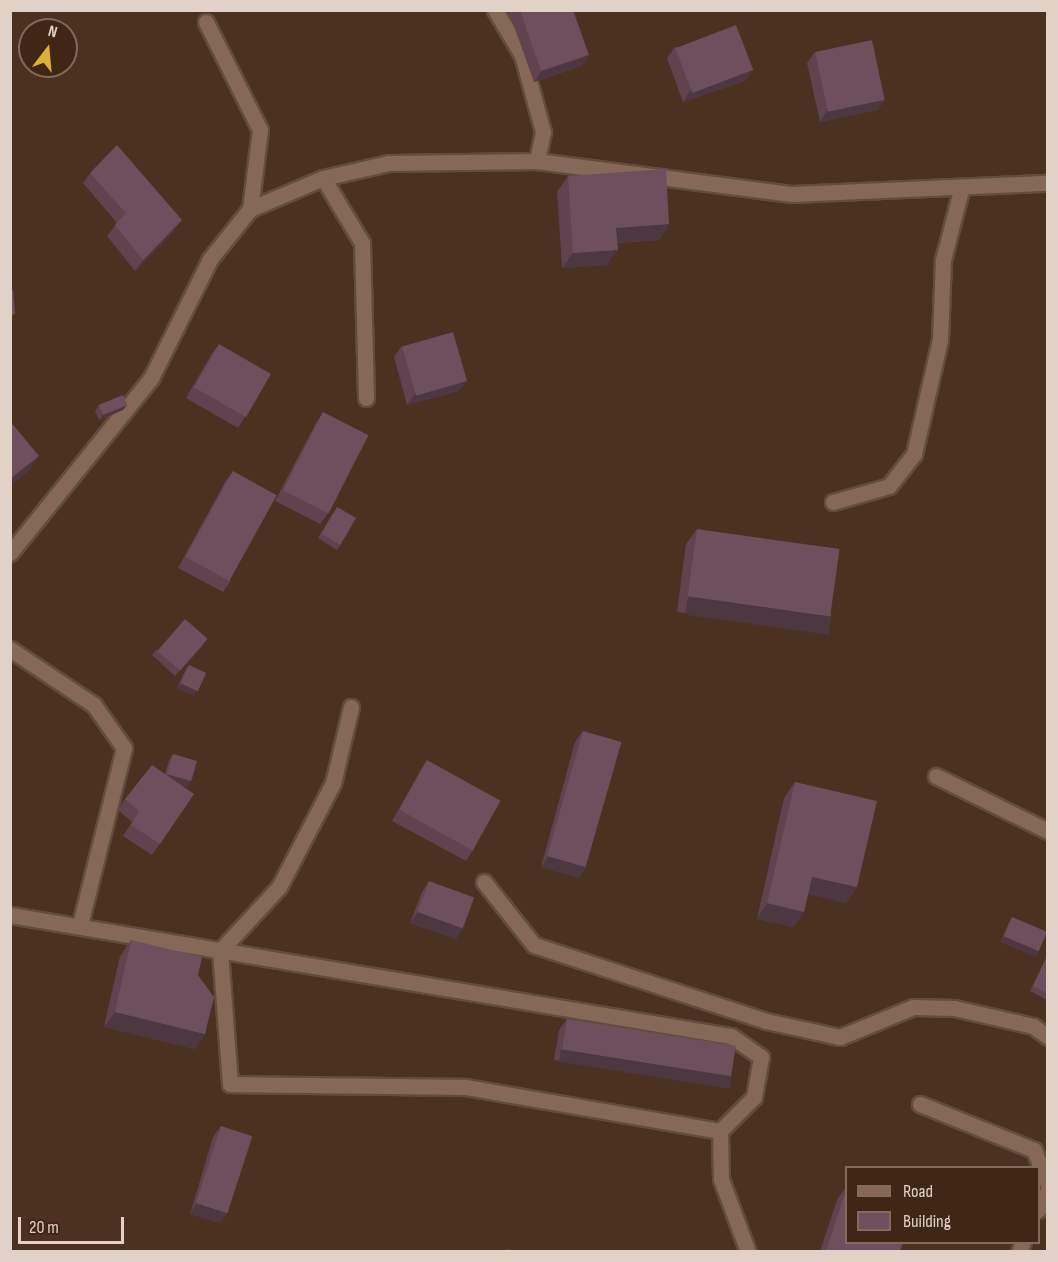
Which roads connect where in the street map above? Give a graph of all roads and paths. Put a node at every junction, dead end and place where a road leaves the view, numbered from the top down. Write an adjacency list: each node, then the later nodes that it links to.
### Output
1 (495, 10): 3 (street)
2 (206, 22): 7 (street)
3 (537, 161): 4 (street); 6 (street)
4 (323, 178): 7 (street); 8 (street)
5 (1047, 183): 6 (street)
6 (961, 190): 9 (street)
7 (250, 209): 10 (street)
8 (366, 398)
9 (833, 502)
10 (10, 553)
11 (10, 650): 17 (street)
12 (351, 707): 18 (street)
13 (936, 776): 14 (street)
14 (1047, 831)
15 (484, 882): 19 (street)
16 (10, 915): 17 (street)
17 (80, 924): 18 (street)
18 (220, 951): 21 (street); 21 (street)
19 (1047, 1037)
20 (920, 1104): 22 (street)
21 (720, 1131): 25 (street)
22 (1047, 1184)
23 (1047, 1190): 24 (street)
24 (1040, 1206)
25 (748, 1251)

